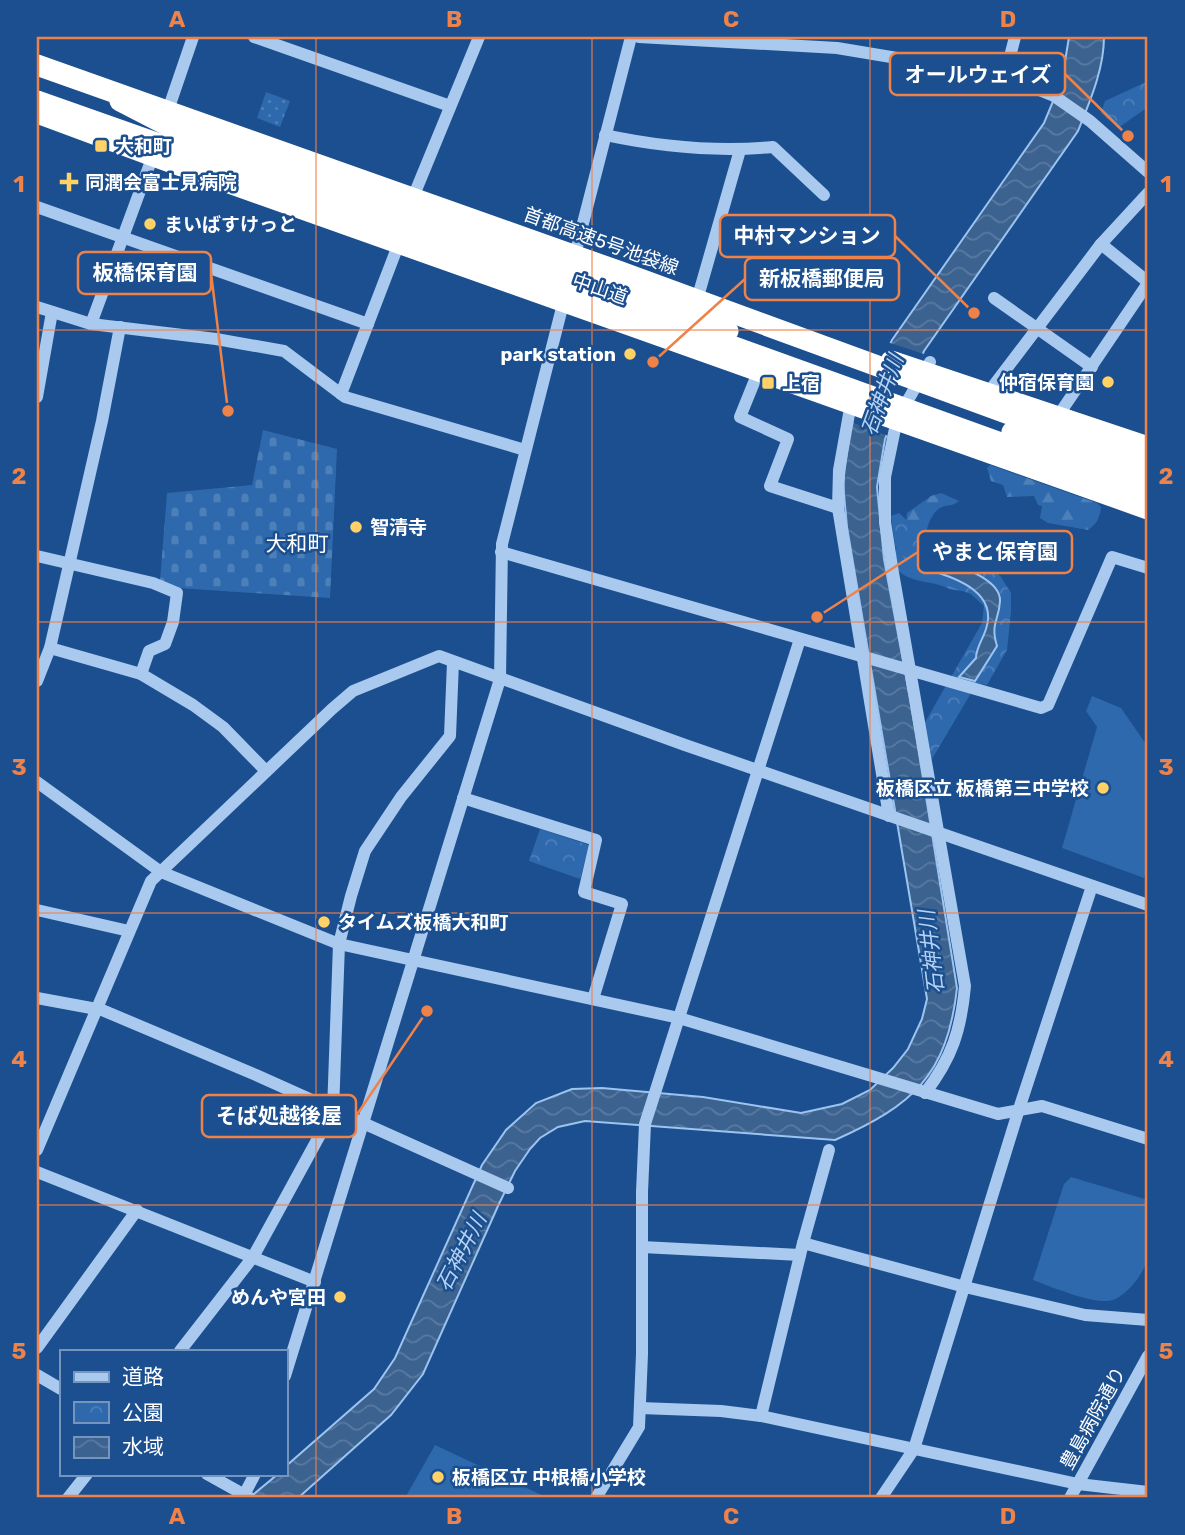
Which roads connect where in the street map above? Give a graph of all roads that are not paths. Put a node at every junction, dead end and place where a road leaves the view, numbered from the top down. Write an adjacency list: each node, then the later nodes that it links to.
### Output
1 (193, 37): 12 (street)
2 (254, 37): 10 (street)
3 (479, 37): 10 (street)
4 (631, 37): 13 (street)
5 (639, 37): 8 (street)
6 (1015, 37): 8 (street)
7 (39, 61): 12 (highway); 46 (highway, 首都高速5号池袋線, bridge)
8 (1005, 76): 16 (street)
9 (37, 101): 48 (highway, bridge)
10 (450, 106): 18 (street)
11 (37, 113): 15 (highway, 中山道)
12 (166, 116): 15 (street); 18 (highway, 中山道); 47 (highway, bridge)
13 (605, 135): 14 (street); 24 (street)
14 (740, 150): 19 (street); 26 (street)
15 (153, 156): 21 (street); 22 (highway, 中山道)
16 (1148, 172)
17 (1148, 193): 23 (street)
18 (414, 195): 24 (highway, 中山道)
19 (824, 195)
20 (37, 207): 21 (street)
21 (121, 237): 31 (street); 32 (street)
22 (398, 243): 28 (highway, 中山道); 32 (street)
23 (1101, 244): 25 (street); 34 (street)
24 (575, 250): 26 (highway, 中山道); 28 (street)
25 (1148, 282): 35 (street)
26 (699, 293): 36 (highway, 中山道)
27 (994, 298): 34 (street)
28 (564, 301): 37 (highway, 中山道); 45 (street); 47 (highway, bridge)
29 (37, 307): 30 (street)
30 (52, 312): 31 (street); 40 (street)
31 (91, 324): 33 (street)
32 (368, 324): 39 (street)
33 (120, 327): 39 (street); 53 (street)
34 (1035, 329): 35 (street); 38 (street)
35 (1092, 367): 42 (street)
36 (925, 368): 38 (highway, 中山道); 43 (street)
37 (759, 370): 41 (highway, 中山道); 49 (street)
38 (988, 393): 42 (highway, 中山道)
39 (341, 394): 45 (street)
40 (37, 397)
41 (853, 404): 43 (highway, 中山道); 49 (street)
42 (1060, 417): 44 (highway, 中山道)
43 (897, 419): 50 (highway, 中山道); 59 (street)
44 (1148, 447)
45 (525, 450): 51 (street)
46 (1148, 464)
47 (1148, 481)
48 (1148, 496)
49 (838, 509): 57 (street)
50 (1148, 509)
51 (501, 552): 55 (street); 61 (street)
52 (37, 556): 53 (street)
53 (70, 563): 56 (street); 60 (street)
54 (1148, 568): 59 (street)
55 (800, 639): 57 (street); 63 (street)
56 (50, 648): 60 (street); 62 (street)
57 (865, 657): 59 (street); 67 (street)
58 (453, 662): 61 (street); 64 (street); 74 (street)
59 (908, 669): 68 (street)
60 (141, 674): 64 (street)
61 (500, 679): 63 (street); 66 (street)
62 (37, 681)
63 (759, 770): 67 (street); 79 (street)
64 (266, 771): 69 (street)
65 (37, 782): 69 (street)
66 (463, 798): 75 (street); 77 (street)
67 (891, 817): 68 (street)
68 (937, 832): 70 (street); 80 (street)
69 (161, 872): 73 (street); 74 (street)
70 (1092, 886): 71 (street); 81 (street)
71 (1148, 905)
72 (37, 909): 73 (street)
73 (129, 931): 78 (street)
74 (339, 944): 75 (street); 82 (street)
75 (414, 960): 77 (street); 83 (street)
76 (37, 998): 78 (street)
77 (593, 999): 79 (street)
78 (96, 1010): 82 (street); 85 (street)
79 (679, 1018): 80 (street); 90 (street)
80 (922, 1092): 81 (street)
81 (1019, 1109): 84 (street); 94 (street)
82 (333, 1111): 83 (street); 92 (street)
83 (363, 1124): 88 (street); 93 (street)
84 (1148, 1139)
85 (37, 1150)
86 (828, 1150): 91 (street)
87 (37, 1172): 89 (street)
88 (508, 1188)
89 (137, 1210): 92 (street); 96 (street)
90 (642, 1247): 91 (street); 102 (street)
91 (801, 1249): 94 (street); 103 (street)
92 (253, 1257): 93 (street); 97 (street)
93 (315, 1282): 99 (street)
94 (965, 1287): 95 (street); 104 (street)
95 (1148, 1320)
96 (37, 1348)
97 (181, 1350)
98 (1148, 1356): 108 (street, 豊島病院通り)
99 (287, 1370)
100 (37, 1375): 101 (street)
101 (60, 1388)
102 (640, 1408): 103 (street); 112 (street)
103 (761, 1416): 104 (street)
104 (914, 1449): 108 (street); 113 (street)
105 (85, 1476): 111 (street)
106 (211, 1476): 110 (street)
107 (254, 1476): 110 (street)
108 (1078, 1484): 109 (street); 114 (street, 豊島病院通り)
109 (1148, 1492)
110 (247, 1496)
111 (68, 1498)
112 (596, 1498)
113 (881, 1498)
114 (1070, 1498)

